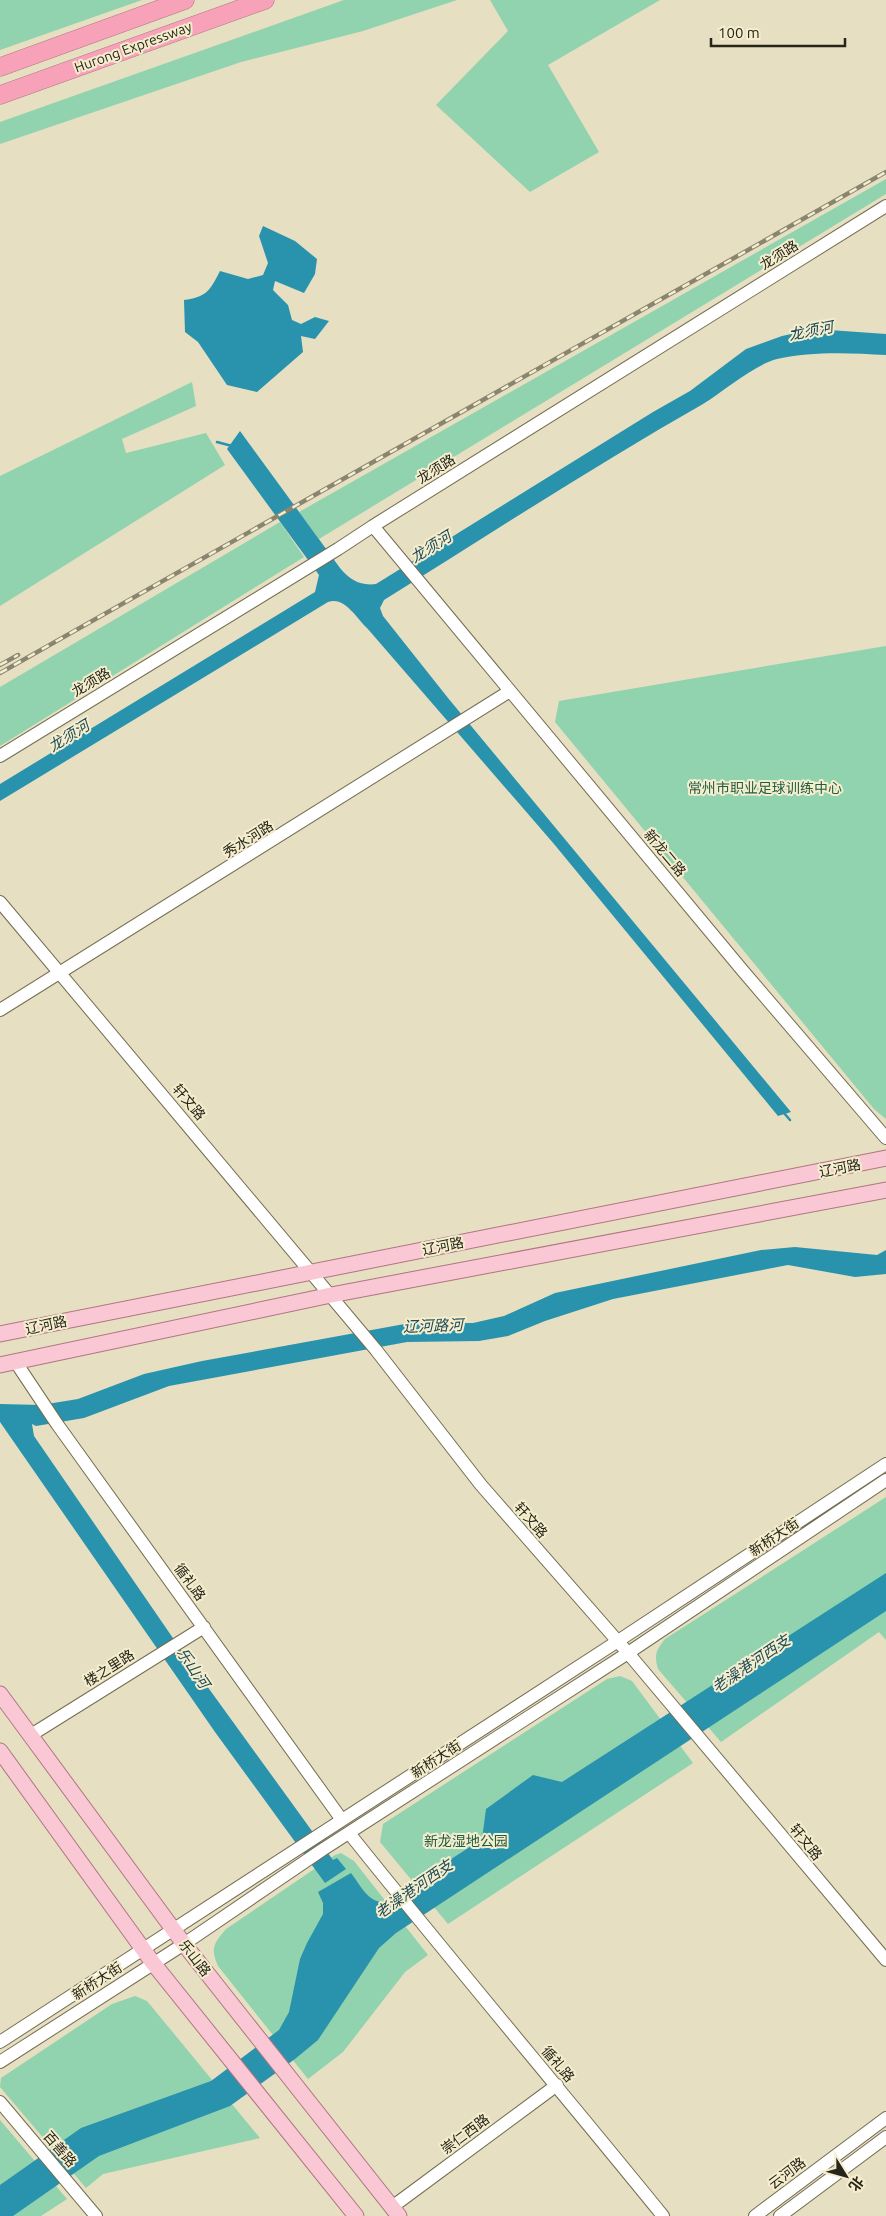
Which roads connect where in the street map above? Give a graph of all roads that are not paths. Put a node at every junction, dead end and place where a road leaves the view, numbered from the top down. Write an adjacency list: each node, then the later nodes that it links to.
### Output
1 (185, 0): 3 (highway, Hurong Expressway)
2 (266, 0): 4 (highway, Hurong Expressway)
3 (0, 67)
4 (0, 95)
5 (886, 206): 6 (street, 龙须路)
6 (373, 526): 7 (street, 新龙二路); 8 (street, 龙须路)
7 (510, 691): 10 (street, 秀水河路); 12 (street, 新龙二路)
8 (0, 756)
9 (0, 902): 10 (street, 轩文路)
10 (60, 974): 11 (street, 秀水河路); 15 (street, 轩文路)
11 (0, 1010)
12 (886, 1138)
13 (886, 1158): 15 (main road, 辽河路)
14 (886, 1190): 16 (main road, 辽河路)
15 (311, 1271): 16 (street, 轩文路); 17 (main road, 辽河路)
16 (331, 1295): 18 (main road, 辽河路); 22 (street, 轩文路)
17 (0, 1334)
18 (7, 1363): 21 (street, 循礼路)
19 (886, 1464): 22 (street, 新桥大街)
20 (886, 1480): 23 (street, 新桥大街)
21 (204, 1628): 25 (street, 楼之里路); 27 (street, 循礼路)
22 (618, 1641): 23 (street, 轩文路); 27 (street, 新桥大街)
23 (628, 1653): 28 (street, 新桥大街); 32 (street, 轩文路)
24 (0, 1694): 25 (main road, 乐山路)
25 (31, 1735): 29 (main road, 乐山路)
26 (0, 1751): 31 (main road)
27 (342, 1820): 29 (street, 新桥大街)
28 (349, 1833): 30 (street, 新桥大街); 36 (street, 循礼路)
29 (174, 1930): 30 (main road, 乐山路); 31 (street, 新桥大街)
30 (184, 1944): 33 (street, 新桥大街); 40 (main road, 乐山路)
31 (144, 1950): 33 (main road); 34 (street, 新桥大街)
32 (886, 1960)
33 (153, 1962): 35 (street, 新桥大街); 42 (main road)
34 (0, 2042)
35 (0, 2062)
36 (557, 2085): 40 (street, 崇仁西路); 43 (street, 循礼路)
37 (0, 2102): 41 (street, 百善路)
38 (886, 2118): 44 (street, 云河路)
39 (886, 2137): 45 (street)
40 (395, 2212)
41 (96, 2216)
42 (356, 2216)
43 (663, 2216)
44 (755, 2216)
45 (780, 2216)

